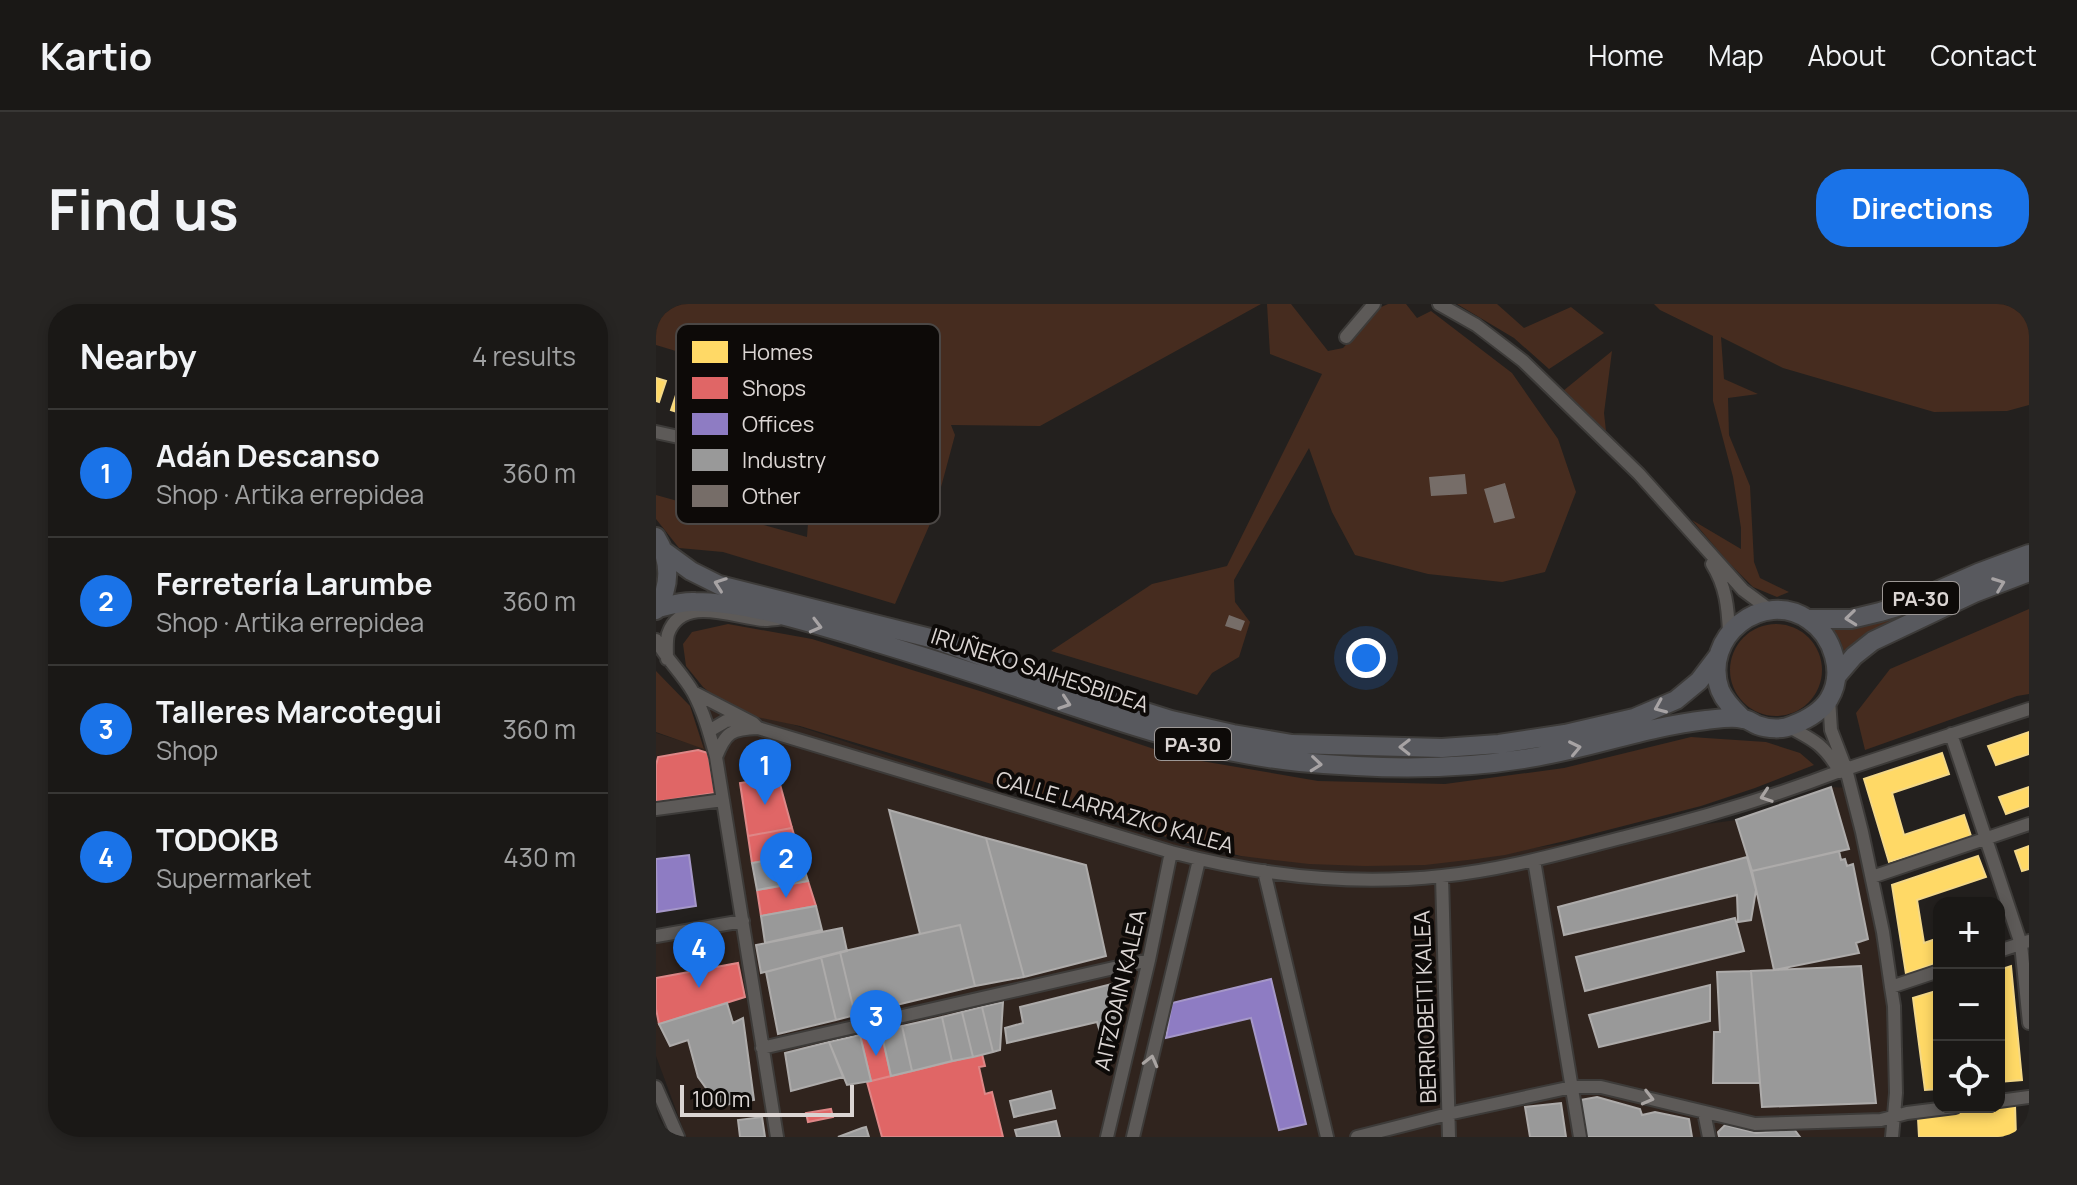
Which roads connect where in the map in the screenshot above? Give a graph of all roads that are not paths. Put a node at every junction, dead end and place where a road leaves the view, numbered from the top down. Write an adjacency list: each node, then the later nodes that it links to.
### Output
1 (1374, 304): 3 (street)
2 (1439, 304): 6 (street)
3 (1346, 337)
4 (656, 432): 5 (street)
5 (676, 436)
6 (1694, 534): 11 (street); 14 (street)
7 (661, 545): 10 (highway, PA-30); 16 (highway, IRUÑEKO SAIHESBIDEA / PA-30, one-way to 7)
8 (2029, 554): 13 (highway, PA-30, one-way to 13)
9 (2029, 572): 18 (highway, PA-30, one-way to 9)
10 (657, 609): 12 (highway, IRUÑEKO SAIHESBIDEA / PA-30)
11 (1770, 610): 13 (highway, PA-30); 14 (highway)
12 (785, 618): 17 (street); 24 (highway, IRUÑEKO SAIHESBIDEA / PA-30, one-way to 24)
13 (1808, 619): 18 (highway)
14 (1729, 633): 16 (highway, PA-30)
15 (656, 640): 17 (street)
16 (1718, 656): 24 (highway)
17 (662, 660): 19 (street); 22 (street)
18 (1836, 677): 20 (highway, PA-30)
19 (693, 692): 22 (street); 23 (street, CALLE LARRAZKO KALEA)
20 (1829, 698): 25 (highway); 30 (street)
21 (2029, 709): 28 (street, CALLE LARRAZKO KALEA)
22 (703, 714): 27 (street)
23 (743, 719): 26 (street, CALLE LARRAZKO KALEA); 27 (street)
24 (1743, 719): 25 (highway, PA-30)
25 (1789, 727): 30 (street)
26 (758, 728): 29 (street); 35 (street, CALLE LARRAZKO KALEA)
27 (709, 731): 29 (street)
28 (1951, 734): 30 (street, CALLE LARRAZKO KALEA); 34 (street)
29 (716, 757): 31 (street)
30 (1843, 770): 37 (street, CALLE LARRAZKO KALEA, one-way to 37); 40 (street)
31 (723, 800): 32 (street); 41 (street)
32 (656, 809)
33 (2029, 824): 34 (street)
34 (1986, 839): 40 (street); 43 (street)
35 (1171, 852): 36 (street, CALLE LARRAZKO KALEA); 45 (street, AITZOAIN KALEA)
36 (1199, 860): 38 (street, CALLE LARRAZKO KALEA); 61 (street, one-way to 36)
37 (1534, 860): 39 (street, CALLE LARRAZKO KALEA); 51 (street)
38 (1264, 871): 39 (street, CALLE LARRAZKO KALEA); 62 (street)
39 (1442, 876): 56 (street, BERRIOBEITI KALEA)
40 (1872, 877): 47 (street)
41 (743, 921): 42 (street); 49 (street)
42 (656, 936)
43 (2025, 942): 44 (street); 48 (street)
44 (2005, 949)
45 (1149, 960): 49 (street); 60 (street, AITZOAIN KALEA)
46 (1933, 973): 47 (street)
47 (1891, 987): 57 (street)
48 (2029, 1023)
49 (762, 1048): 59 (street)
50 (656, 1087): 58 (street)
51 (1572, 1087): 55 (street, one-way to 55); 56 (street); 65 (street)
52 (2029, 1097): 53 (street)
53 (2005, 1100)
54 (1933, 1110): 57 (street)
55 (1704, 1112): 57 (street); 66 (street)
56 (1448, 1114): 63 (street); 64 (street, BERRIOBEITI KALEA)
57 (1893, 1118): 67 (street)
58 (678, 1137)
59 (777, 1137)
60 (1107, 1137)
61 (1133, 1137)
62 (1327, 1137)
63 (1357, 1137)
64 (1449, 1137)
65 (1580, 1137)
66 (1709, 1137)
67 (1892, 1137)

